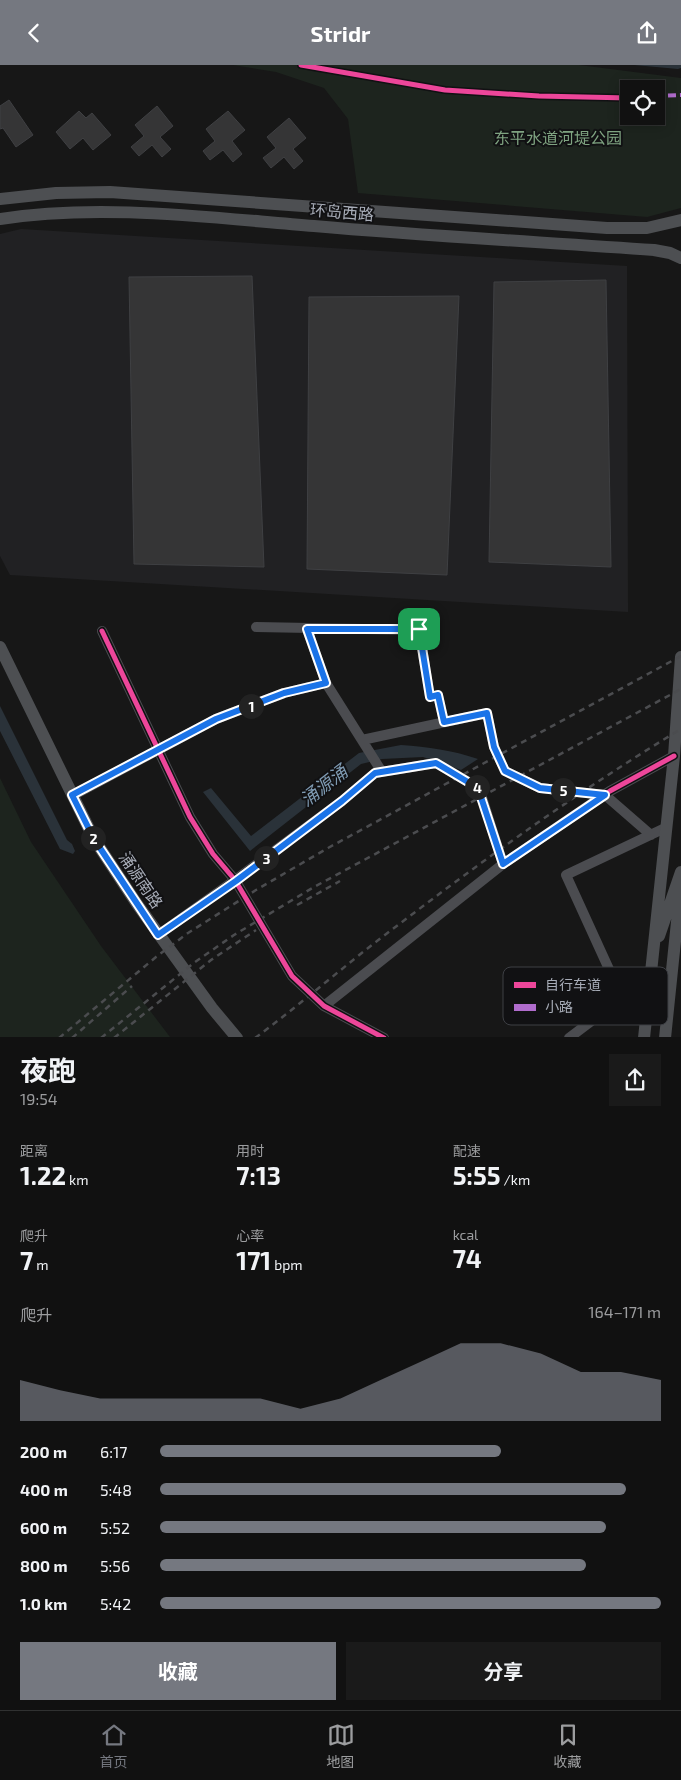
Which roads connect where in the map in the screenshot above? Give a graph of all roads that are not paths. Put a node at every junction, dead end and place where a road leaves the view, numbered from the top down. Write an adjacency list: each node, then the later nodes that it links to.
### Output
1 (0, 199): 4 (main road, 环岛西路)
2 (0, 219): 5 (main road, 环岛西路)
3 (681, 220): 4 (main road, 环岛西路)
4 (611, 228): 5 (main road)
5 (610, 247): 6 (main road, 环岛西路)
6 (681, 258)
7 (256, 627): 8 (street)
8 (307, 629): 13 (street); 14 (street)
9 (102, 631): 16 (street)
10 (0, 647): 19 (main road, 涌源南路)
11 (681, 657): 17 (main road)
12 (0, 664): 34 (main road, 涌源南路)
13 (326, 683): 15 (street); 16 (street)
14 (444, 722): 15 (street); 20 (street)
15 (365, 744): 18 (street)
16 (158, 750): 19 (street); 25 (street)
17 (674, 756): 20 (street); 21 (main road)
18 (380, 768): 23 (street); 25 (street)
19 (72, 795): 27 (main road, 涌源南路)
20 (605, 795): 22 (street); 23 (street)
21 (665, 828): 22 (street); 28 (main road)
22 (652, 835): 29 (street)
23 (503, 864): 31 (street)
24 (681, 872): 28 (main road)
25 (236, 881): 27 (street); 31 (street)
26 (681, 883): 32 (main road)
27 (158, 935): 35 (main road, 涌源南路)
28 (652, 958): 30 (main road)
29 (608, 967)
30 (651, 967)
31 (324, 1006): 36 (street)
32 (668, 1008)
33 (585, 1025): 37 (street)
34 (230, 1037)
35 (237, 1037)
36 (384, 1037)
37 (569, 1037)

